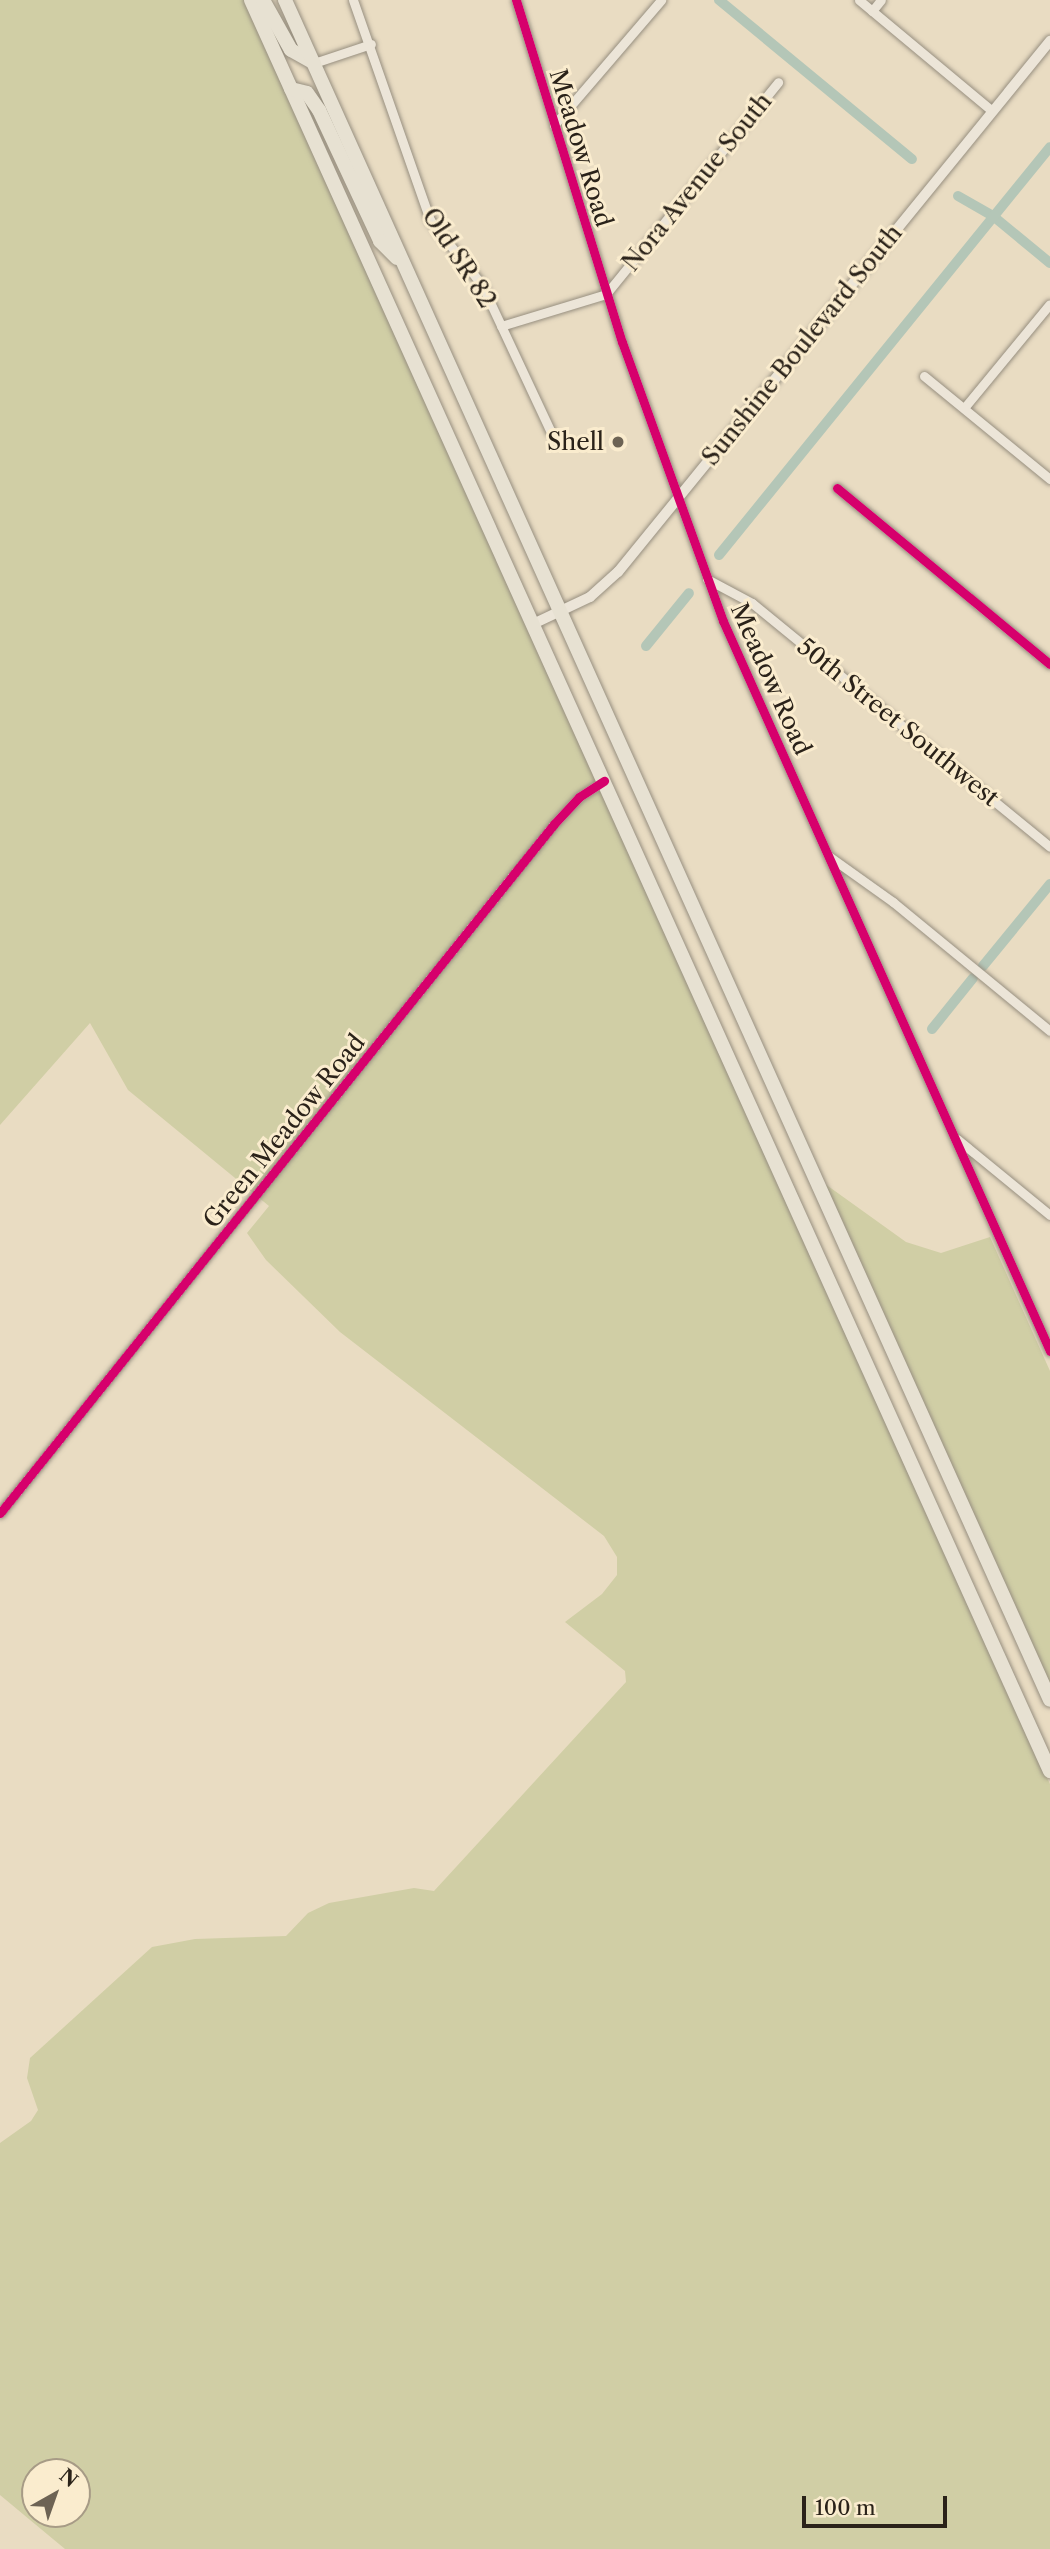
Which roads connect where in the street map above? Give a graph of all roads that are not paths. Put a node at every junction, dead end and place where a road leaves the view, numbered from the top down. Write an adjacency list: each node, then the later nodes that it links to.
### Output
1 (251, 0): 14 (highway)
2 (263, 0): 12 (highway)
3 (285, 0): 12 (highway)
4 (353, 0): 11 (street, Old SR 82)
5 (516, 0): 16 (street, Meadow Road)
6 (661, 0): 16 (street)
7 (859, 0): 9 (street)
8 (881, 0): 9 (street)
9 (872, 11): 15 (street)
10 (1050, 41): 15 (street, Sunshine Boulevard South)
11 (371, 44): 12 (street); 20 (street, Old SR 82)
12 (314, 63): 17 (highway)
13 (778, 82): 18 (street, Nora Avenue South)
14 (291, 89): 17 (highway); 29 (highway)
15 (992, 111): 26 (street, Sunshine Boulevard South)
16 (554, 125): 18 (street, Meadow Road)
17 (403, 264): 28 (highway)
18 (607, 294): 20 (street, Nora Avenue South); 26 (street, Meadow Road)
19 (1049, 305): 22 (street)
20 (501, 326): 23 (street, Old SR 82)
21 (925, 376): 22 (street)
22 (964, 408): 24 (street)
23 (551, 432)
24 (1050, 479)
25 (837, 488): 30 (street)
26 (677, 498): 27 (street, Meadow Road); 28 (street, Sunshine Boulevard South)
27 (707, 579): 32 (street, 50th Street Southwest); 33 (street, Meadow Road)
28 (560, 611): 29 (street, Sunshine Boulevard South); 39 (highway)
29 (533, 624): 31 (highway)
30 (1050, 664)
31 (604, 781): 38 (street, Green Meadow Road); 40 (highway)
32 (1050, 847)
33 (828, 856): 34 (street); 35 (street, Meadow Road)
34 (1050, 1031)
35 (953, 1136): 36 (street); 37 (street, Meadow Road)
36 (1050, 1215)
37 (1050, 1351)
38 (0, 1513)
39 (1050, 1700)
40 (1050, 1771)

